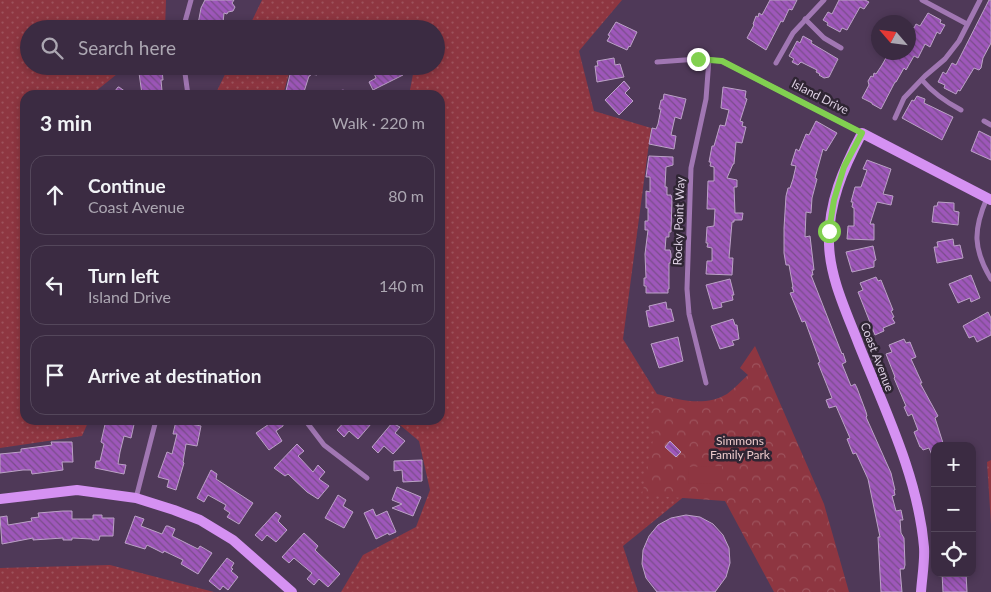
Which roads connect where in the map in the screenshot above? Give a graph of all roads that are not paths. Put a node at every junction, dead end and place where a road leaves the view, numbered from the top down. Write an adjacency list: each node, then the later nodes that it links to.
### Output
1 (191, 0): 5 (street)
2 (824, 0): 6 (street)
3 (922, 0): 7 (street)
4 (980, 0): 7 (street)
5 (186, 20)
6 (805, 20): 8 (street); 11 (street)
7 (967, 24): 13 (street)
8 (841, 48)
9 (709, 59): 10 (street, Island Drive); 19 (street, Island Drive); 22 (street, Rocky Point Way)
10 (657, 62)
11 (776, 62)
12 (185, 75): 14 (street)
13 (922, 80): 15 (street); 16 (street)
14 (187, 90)
15 (961, 110)
16 (896, 118)
17 (984, 121): 18 (street)
18 (991, 125)
19 (862, 133): 20 (street, Island Drive); 29 (street, Coast Avenue)
20 (989, 199): 21 (street)
21 (991, 279)
22 (706, 383)
23 (155, 425): 26 (street)
24 (308, 425): 25 (street)
25 (366, 478)
26 (136, 498): 27 (street); 28 (street)
27 (0, 499)
28 (292, 592)
29 (922, 592)

